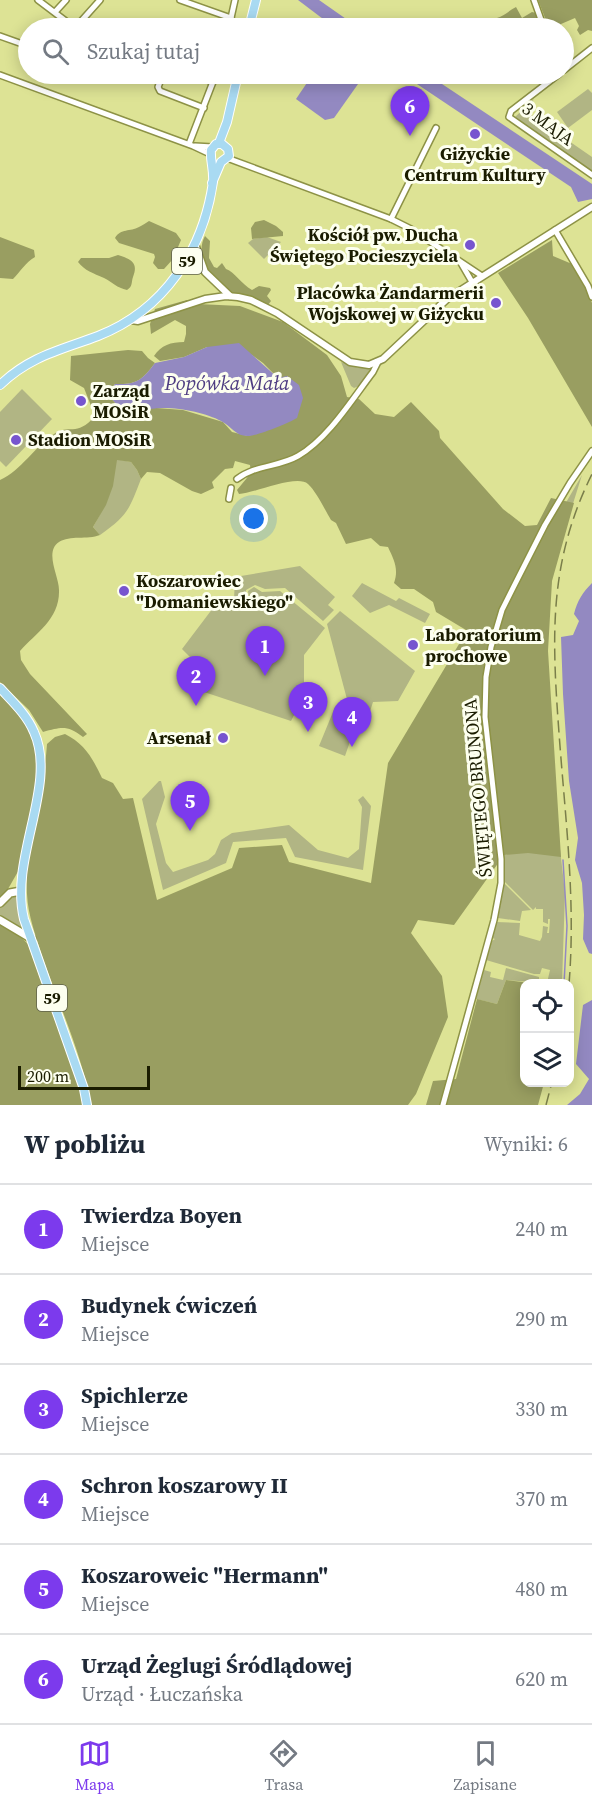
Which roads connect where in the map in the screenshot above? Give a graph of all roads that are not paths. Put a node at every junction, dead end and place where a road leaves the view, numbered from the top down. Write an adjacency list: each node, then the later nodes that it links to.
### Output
1 (38, 0): 8 (street)
2 (66, 0): 8 (street)
3 (100, 0): 10 (street)
4 (180, 0): 11 (street)
5 (235, 0): 11 (street)
6 (256, 0): 12 (main road)
7 (534, 0): 13 (street)
8 (56, 12): 9 (street)
9 (63, 18)
10 (84, 18)
11 (231, 18)
12 (252, 18)
13 (540, 18)
14 (0, 36): 15 (street)
15 (18, 42)
16 (592, 48): 17 (street)
17 (574, 62)
18 (0, 75): 19 (street)
19 (18, 82)
20 (25, 84): 27 (street)
21 (159, 84): 25 (street)
22 (212, 84): 25 (street)
23 (236, 84): 28 (main road, 59)
24 (546, 84): 29 (street, 3 MAJA)
25 (204, 108): 27 (street)
26 (436, 128): 31 (street)
27 (191, 145): 28 (street)
28 (218, 153): 31 (street); 33 (main road, 59)
29 (592, 174)
30 (592, 207): 32 (street)
31 (391, 219): 34 (street)
32 (555, 230): 35 (street); 38 (street)
33 (195, 244): 37 (street); 39 (main road, 59)
34 (460, 261): 35 (street); 36 (street)
35 (482, 276): 36 (street)
36 (472, 282): 40 (street)
37 (230, 296): 39 (street); 40 (street)
38 (592, 297)
39 (131, 320): 41 (main road, 59)
40 (378, 362): 43 (street)
41 (0, 385)
42 (592, 451): 52 (street, ŚWIĘTEGO BRUNONA)
43 (237, 479)
44 (231, 488): 45 (street)
45 (229, 499)
46 (0, 688): 47 (main road, 59)
47 (21, 891): 48 (main road); 50 (main road, 59)
48 (0, 903)
49 (0, 920): 50 (main road)
50 (32, 939): 51 (main road, 59)
51 (87, 1105)
52 (443, 1105)

